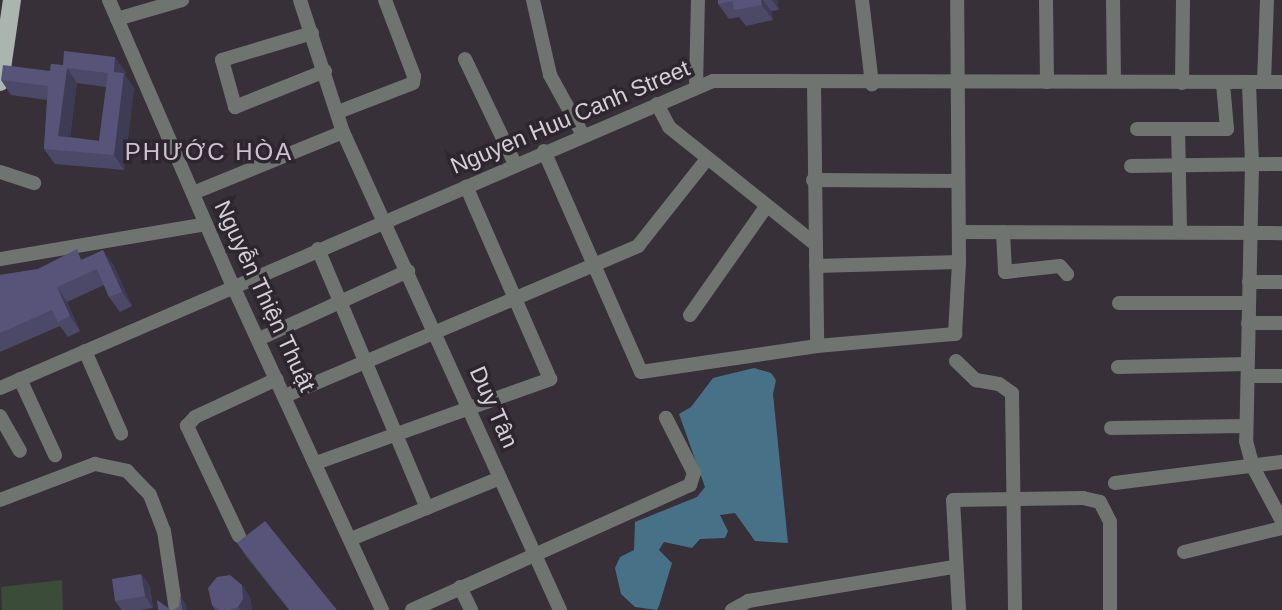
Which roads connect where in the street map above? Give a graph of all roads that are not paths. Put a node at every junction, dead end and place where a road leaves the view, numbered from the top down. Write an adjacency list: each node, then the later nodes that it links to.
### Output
1 (12, 0): 19 (main road)
2 (109, 0): 14 (street, Nguyễn Thiện Thuật)
3 (182, 0): 14 (street)
4 (300, 0): 15 (street, Duy Tân)
5 (385, 0): 30 (street)
6 (533, 0): 34 (street)
7 (698, 0): 28 (street)
8 (862, 0): 27 (street)
9 (957, 0): 22 (street)
10 (1046, 0): 20 (street)
11 (1113, 0): 18 (street)
12 (1183, 0): 23 (street)
13 (1266, 0): 25 (street)
14 (117, 19): 47 (street, Nguyễn Thiện Thuật)
15 (312, 33): 17 (street, Duy Tân); 17 (street)
16 (465, 59): 37 (street)
17 (325, 71): 30 (street, Duy Tân)
18 (1114, 81): 20 (street, Nguyen Huu Canh Street); 23 (street, Nguyen Huu Canh Street)
19 (0, 82)
20 (1047, 82): 22 (street, Nguyen Huu Canh Street)
21 (1282, 82): 25 (street, Nguyen Huu Canh Street)
22 (957, 83): 27 (street, Nguyen Huu Canh Street); 44 (street)
23 (1182, 83): 24 (street, Nguyen Huu Canh Street)
24 (1223, 83): 25 (street, Nguyen Huu Canh Street); 32 (street)
25 (1257, 83): 39 (street)
26 (814, 84): 27 (street, Nguyen Huu Canh Street); 28 (street, Nguyen Huu Canh Street); 43 (street)
27 (872, 84)
28 (696, 86): 29 (street, Nguyen Huu Canh Street)
29 (657, 104): 34 (street, Nguyen Huu Canh Street); 36 (street)
30 (338, 113): 33 (street, Duy Tân)
31 (1137, 129): 32 (street)
32 (1178, 129): 41 (street)
33 (343, 132): 47 (street); 49 (street, Duy Tân)
34 (583, 135): 35 (street, Nguyen Huu Canh Street)
35 (544, 152): 37 (street, Nguyen Huu Canh Street); 60 (street)
36 (707, 159): 48 (street); 60 (street)
37 (515, 164): 46 (street, Nguyen Huu Canh Street)
38 (1282, 164): 39 (street)
39 (1252, 165): 41 (street); 54 (street)
40 (1130, 166): 41 (street)
41 (1179, 168): 51 (street)
42 (0, 172): 45 (street)
43 (813, 180): 44 (street); 56 (street)
44 (958, 181): 52 (street)
45 (34, 183)
46 (466, 186): 49 (street, Nguyen Huu Canh Street); 67 (street)
47 (193, 193): 50 (street, Nguyễn Thiện Thuật)
48 (766, 207): 56 (street); 71 (street)
49 (386, 221): 57 (street, Nguyen Huu Canh Street); 62 (street, Duy Tân)
50 (206, 224): 58 (street); 66 (street, Nguyễn Thiện Thuật)
51 (1180, 230): 53 (street); 54 (street)
52 (959, 232): 53 (street); 59 (street)
53 (1003, 232): 63 (street)
54 (1248, 233): 55 (street); 64 (street)
55 (1282, 233)
56 (814, 243): 61 (street)
57 (318, 249): 66 (street, Nguyen Huu Canh Street); 68 (street)
58 (0, 259)
59 (959, 262): 61 (street); 76 (street)
60 (592, 264): 67 (street); 76 (street)
61 (816, 266): 76 (street)
62 (408, 271): 68 (street); 74 (street, Duy Tân)
63 (1067, 274)
64 (1249, 282): 65 (street); 70 (street)
65 (1282, 282)
66 (233, 286): 75 (street, Nguyễn Thiện Thuật); 77 (street, Nguyen Huu Canh Street)
67 (514, 297): 74 (street); 87 (street)
68 (341, 302): 75 (street); 78 (street)
69 (1119, 303): 70 (street)
70 (1248, 303): 72 (street)
71 (690, 315)
72 (1248, 323): 73 (street); 81 (street)
73 (1282, 323)
74 (435, 331): 78 (street); 87 (street, Duy Tân)
75 (259, 339): 84 (street, Nguyễn Thiện Thuật)
76 (817, 346)
77 (85, 351): 83 (street, Nguyen Huu Canh Street); 92 (street)
78 (368, 360): 86 (street); 93 (street)
79 (956, 361): 102 (street)
80 (1118, 367): 81 (street)
81 (1248, 370): 82 (street); 90 (street)
82 (1282, 376)
83 (20, 379): 85 (street, Nguyen Huu Canh Street); 95 (street)
84 (277, 379): 86 (street, Nguyễn Thiện Thuật); 106 (street)
85 (0, 388)
86 (285, 396): 97 (street, Nguyễn Thiện Thuật)
87 (469, 408): 93 (street); 99 (street, Duy Tân)
88 (0, 416): 94 (street)
89 (666, 418): 108 (street)
90 (1246, 426): 91 (street); 98 (street)
91 (1111, 428)
92 (121, 433)
93 (398, 434): 97 (street); 103 (street)
94 (20, 452)
95 (55, 456)
96 (1282, 462): 98 (street)
97 (316, 463): 107 (street, Nguyễn Thiện Thuật)
98 (1253, 467): 100 (street); 104 (street)
99 (500, 478): 103 (street); 108 (street, Duy Tân)
100 (1115, 483)
101 (0, 500): 112 (street)
102 (1013, 501): 110 (street); 119 (street); 120 (street)
103 (427, 508): 107 (street)
104 (1282, 521)
105 (1282, 528): 109 (street)
106 (239, 536)
107 (351, 539): 113 (street, Nguyễn Thiện Thuật)
108 (534, 552): 111 (street); 116 (street, Duy Tân)
109 (1184, 552)
110 (954, 567): 117 (street); 118 (street)
111 (460, 587): 114 (street); 115 (street)
112 (176, 610)
113 (382, 610)
114 (412, 610)
115 (471, 610)
116 (560, 610)
117 (732, 610)
118 (959, 610)
119 (1015, 610)
120 (1111, 610)

